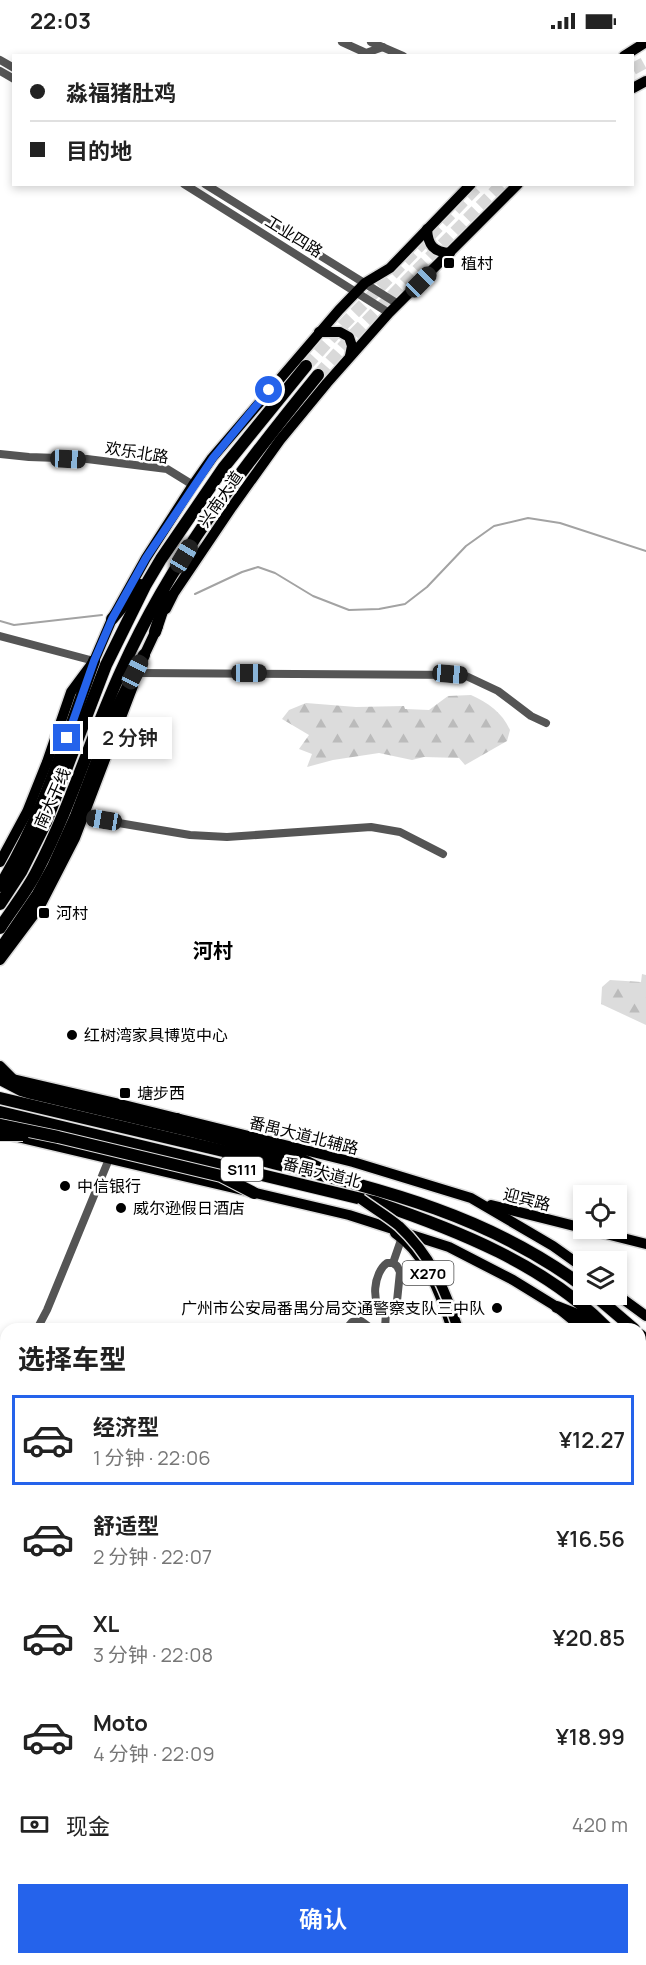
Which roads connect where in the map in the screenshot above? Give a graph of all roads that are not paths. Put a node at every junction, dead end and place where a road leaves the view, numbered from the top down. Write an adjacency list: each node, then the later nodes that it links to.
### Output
1 (342, 42): 4 (street)
2 (371, 42): 4 (street)
3 (642, 45): 6 (main road)
4 (383, 47): 5 (street)
5 (399, 54)
6 (627, 54)
7 (187, 186): 13 (street, 工业四路)
8 (208, 186): 11 (street, 工业四路)
9 (469, 186): 12 (main road, 兴南大道)
10 (516, 186): 14 (main road, 兴南大道)
11 (273, 226): 13 (street); 15 (street, 工业四路)
12 (427, 229): 14 (main road); 15 (main road, 兴南大道)
13 (266, 237): 16 (street, 工业四路)
14 (450, 253): 17 (main road, 兴南大道)
15 (365, 283): 16 (main road, 兴南大道); 17 (street, 工业四路)
16 (355, 293): 18 (street, 工业四路); 19 (main road, 兴南大道)
17 (398, 304): 18 (main road, 兴南大道)
18 (389, 313): 20 (main road, 兴南大道)
19 (319, 332): 20 (main road); 24 (main road, 兴南大道)
20 (350, 356): 28 (main road, 兴南大道)
21 (306, 366): 25 (highway, 南大干线)
22 (318, 375): 26 (highway, 南大干线)
23 (0, 454): 24 (street, 欢乐北路)
24 (193, 485): 27 (main road, 兴南大道)
25 (161, 559): 27 (highway); 38 (highway, 南大干线)
26 (175, 570): 28 (highway); 39 (highway, 南大干线)
27 (112, 619): 31 (main road, 兴南大道)
28 (155, 632): 30 (main road, 兴南大道)
29 (0, 636): 31 (street)
30 (144, 655): 32 (main road, 兴南大道); 40 (highway)
31 (94, 661): 36 (main road, 兴南大道); 37 (highway)
32 (138, 673): 33 (street); 34 (main road, 兴南大道)
33 (546, 723)
34 (83, 817): 35 (street); 41 (main road, 兴南大道)
35 (443, 854)
36 (0, 862)
37 (0, 886)
38 (0, 904)
39 (0, 928)
40 (0, 950)
41 (0, 962)
42 (0, 1066): 43 (main road)
43 (4, 1078): 46 (main road, 番禺大道北辅路); 48 (highway)
44 (0, 1098): 52 (highway, 番禺大道北 / S111)
45 (0, 1112): 55 (highway, 番禺大道北 / S111)
46 (177, 1119): 48 (highway); 54 (main road, 番禺大道北辅路)
47 (0, 1125): 50 (highway, bridge)
48 (200, 1133): 52 (highway)
49 (0, 1136): 50 (highway, bridge); 51 (main road)
50 (58, 1137): 53 (highway, bridge)
51 (109, 1159): 53 (main road); 69 (street)
52 (343, 1180): 58 (highway, 番禺大道北 / S111)
53 (254, 1193): 56 (main road)
54 (471, 1198): 59 (main road, 迎宾路); 60 (main road, 番禺大道北辅路)
55 (361, 1199): 72 (main road, bridge); 75 (highway, 番禺大道北 / S111, bridge)
56 (388, 1228): 57 (main road, X270); 66 (main road)
57 (402, 1237): 61 (street); 71 (main road, X270)
58 (514, 1243): 62 (highway); 63 (highway, 番禺大道北 / S111)
59 (646, 1244)
60 (573, 1260)
61 (393, 1263): 67 (street); 67 (street)
62 (573, 1271)
63 (573, 1279)
64 (627, 1302): 68 (main road)
65 (606, 1305): 76 (highway)
66 (557, 1307): 73 (main road); 74 (highway)
67 (386, 1312): 70 (street)
68 (646, 1316)
69 (40, 1323)
70 (385, 1323)
71 (450, 1323)
72 (456, 1323)
73 (577, 1323)
74 (594, 1323)
75 (602, 1323)
76 (627, 1323)

